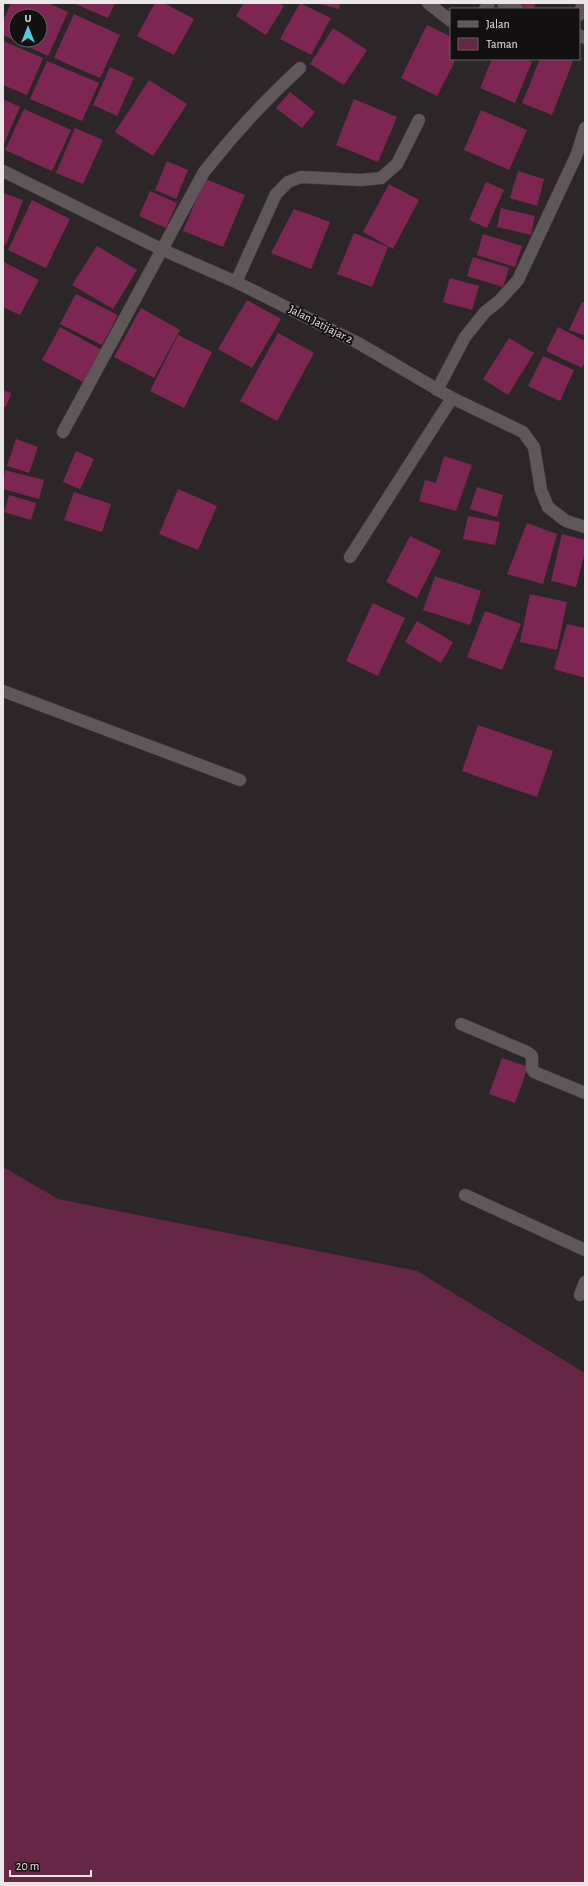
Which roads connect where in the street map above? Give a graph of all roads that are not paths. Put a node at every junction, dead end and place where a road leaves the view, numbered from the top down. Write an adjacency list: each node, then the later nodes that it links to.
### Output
1 (428, 3): 4 (street)
2 (504, 3): 3 (street)
3 (516, 8)
4 (450, 20)
5 (300, 68): 9 (street)
6 (420, 120): 10 (street)
7 (585, 128): 11 (street)
8 (3, 171): 9 (street, Jalan Jatijajar 2)
9 (163, 250): 10 (street, Jalan Jatijajar 2); 13 (street)
10 (236, 282): 11 (street, Jalan Jatijajar 2)
11 (437, 390): 12 (street, Jalan Jatijajar 2)
12 (452, 398): 14 (street, Jalan Jatijajar 2); 15 (street)
13 (63, 432)
14 (585, 527)
15 (350, 557)
16 (3, 691): 17 (street)
17 (240, 780)
18 (461, 1024): 19 (street)
19 (585, 1092)
20 (465, 1195): 21 (street)
21 (585, 1250)
22 (585, 1282): 23 (street)
23 (580, 1294)

